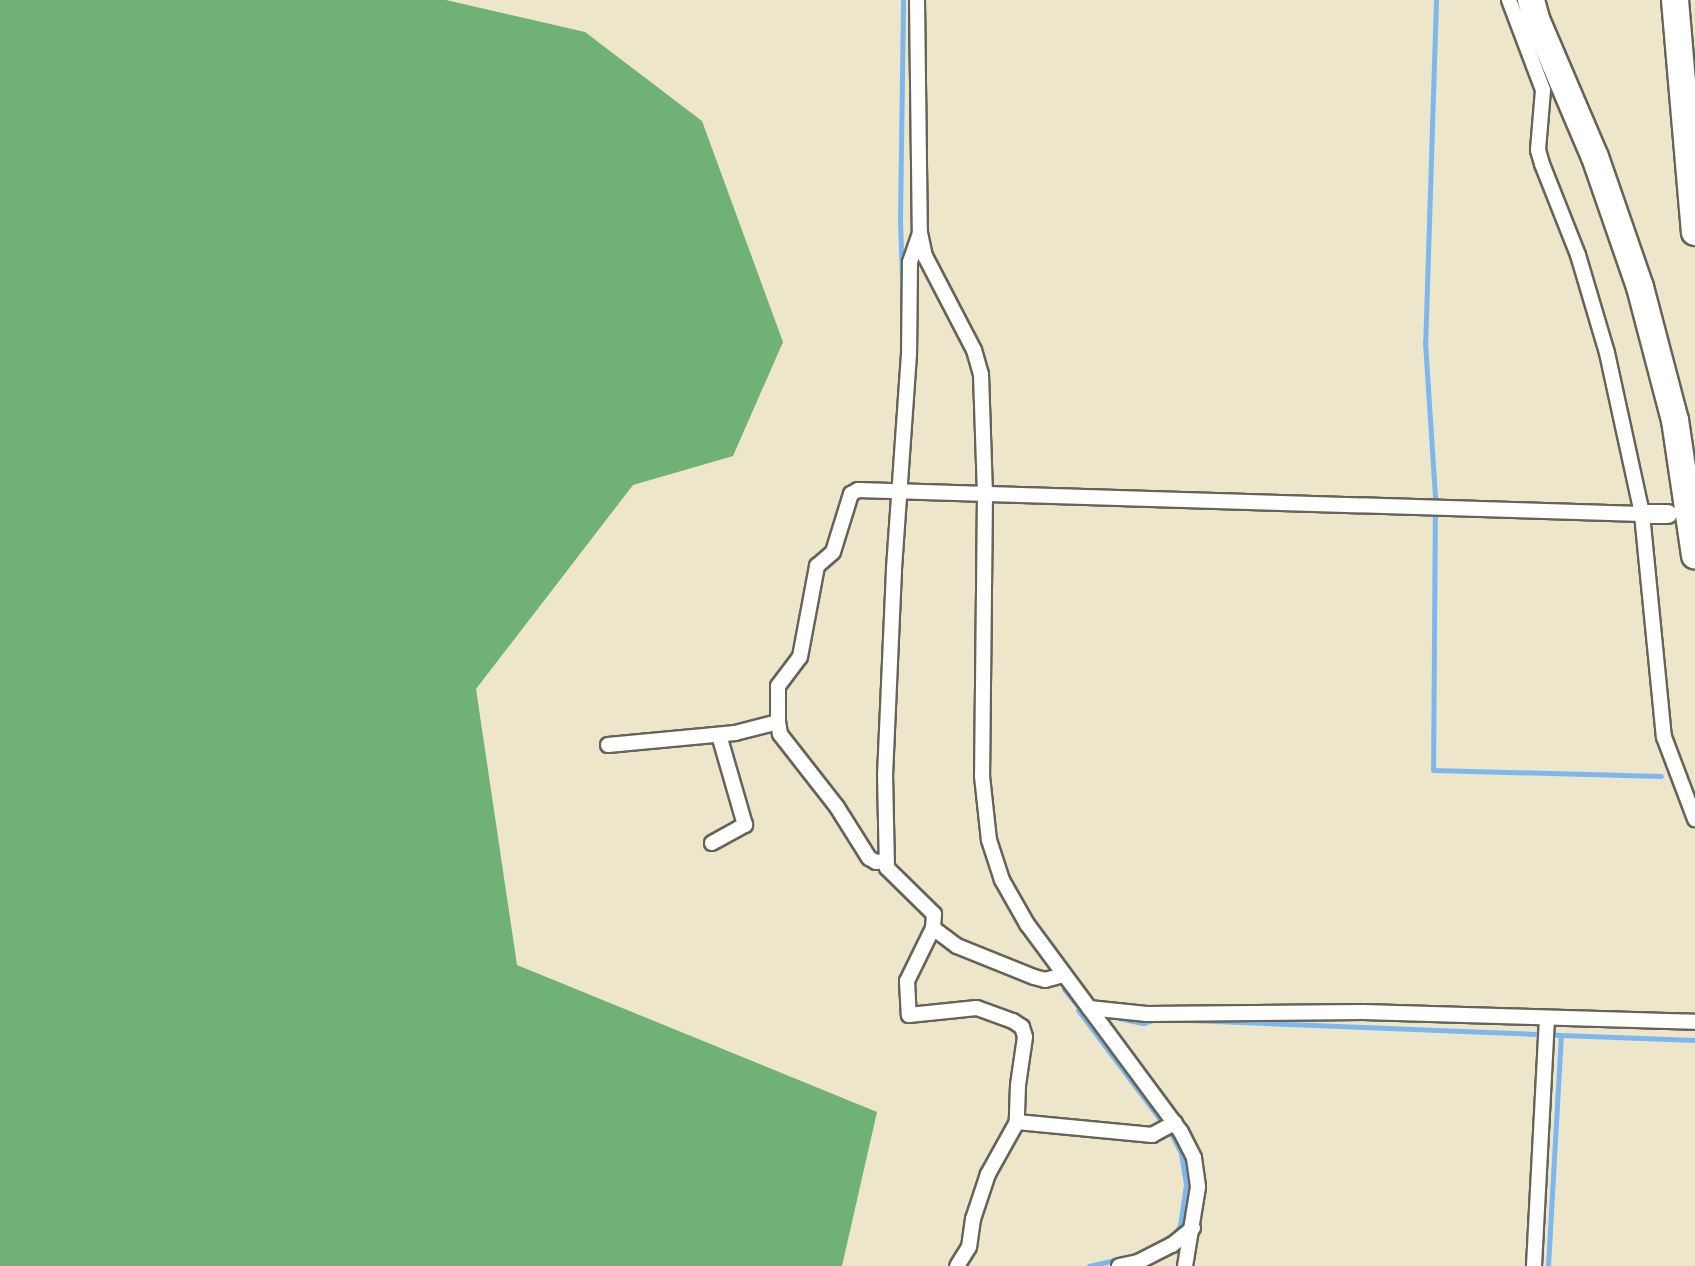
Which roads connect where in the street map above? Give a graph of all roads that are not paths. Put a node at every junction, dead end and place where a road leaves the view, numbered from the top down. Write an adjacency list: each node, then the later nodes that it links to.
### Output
1 (917, 0): 6 (street)
2 (1509, 0): 9 (street)
3 (1531, 0): 11 (highway)
4 (1675, 0): 5 (highway)
5 (1695, 232)
6 (920, 233): 7 (street); 8 (street)
7 (898, 489): 8 (street); 12 (street); 17 (street)
8 (985, 494): 9 (street); 19 (street)
9 (1642, 514): 10 (street); 15 (street)
10 (1668, 514)
11 (1695, 556)
12 (778, 722): 13 (street); 17 (street)
13 (719, 735): 14 (street); 16 (street)
14 (608, 745)
15 (1695, 819)
16 (712, 843)
17 (882, 862): 18 (street)
18 (933, 923): 19 (street); 23 (street)
19 (1064, 975): 20 (street)
20 (1089, 1008): 22 (street); 24 (street)
21 (1695, 1022): 22 (street)
22 (1547, 1030): 29 (street)
23 (1017, 1122): 24 (street); 26 (street)
24 (1170, 1126): 25 (street)
25 (1193, 1228): 27 (street); 28 (street)
26 (957, 1266)
27 (1119, 1266)
28 (1185, 1266)
29 (1534, 1266)

